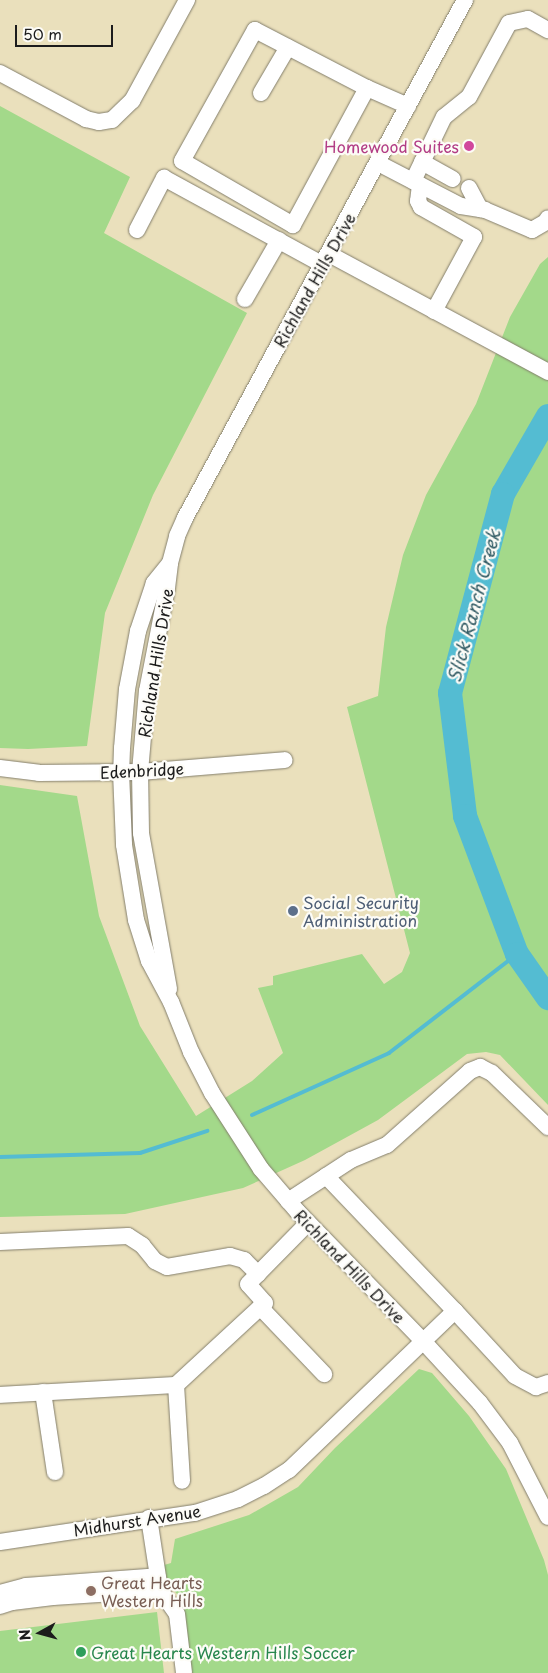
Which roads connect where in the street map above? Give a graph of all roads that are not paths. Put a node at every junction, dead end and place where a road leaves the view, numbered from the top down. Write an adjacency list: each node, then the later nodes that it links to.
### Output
1 (187, 0): 5 (street)
2 (465, 0): 8 (street, Richland Hills Drive)
3 (548, 30): 9 (street)
4 (288, 47): 6 (street); 6 (street); 7 (street)
5 (0, 73)
6 (367, 88): 8 (street)
7 (262, 93)
8 (408, 106): 10 (street, Richland Hills Drive)
9 (422, 162): 11 (street); 12 (street)
10 (378, 163): 12 (street); 18 (street, Richland Hills Drive)
11 (453, 178)
12 (417, 183): 14 (street); 20 (street)
13 (469, 188): 14 (street)
14 (480, 209): 15 (street)
15 (548, 218)
16 (137, 230): 17 (street)
17 (279, 240): 18 (street); 19 (street)
18 (325, 260): 20 (street); 22 (street, Richland Hills Drive)
19 (245, 299)
20 (434, 310): 21 (street)
21 (548, 372)
22 (170, 563): 25 (street, Richland Hills Drive); 26 (street, Richland Hills Drive)
23 (285, 760): 26 (street, Edenbridge)
24 (0, 768): 25 (street, Edenbridge)
25 (121, 772): 26 (street, Edenbridge); 27 (street, Richland Hills Drive)
26 (140, 772): 27 (street, Richland Hills Drive)
27 (171, 1002): 30 (street, Richland Hills Drive)
28 (548, 1127): 29 (street)
29 (326, 1176): 30 (street); 35 (street)
30 (288, 1201): 31 (street, Richland Hills Drive)
31 (308, 1223): 33 (street); 36 (street, Richland Hills Drive)
32 (0, 1242): 33 (street)
33 (258, 1274): 34 (street)
34 (260, 1307): 37 (street); 39 (street)
35 (454, 1311): 36 (street, Midhurst Avenue); 38 (street)
36 (423, 1341): 44 (street, Richland Hills Drive); 45 (street, Midhurst Avenue)
37 (324, 1374)
38 (548, 1383)
39 (176, 1385): 40 (street); 43 (street)
40 (44, 1392): 41 (street); 42 (street)
41 (0, 1395)
42 (56, 1472)
43 (182, 1481)
44 (548, 1517)
45 (149, 1518): 46 (street, Midhurst Avenue); 47 (street)
46 (0, 1542)
47 (159, 1583): 48 (street); 49 (street); 50 (street)
48 (0, 1593)
49 (0, 1606)
50 (184, 1673)

